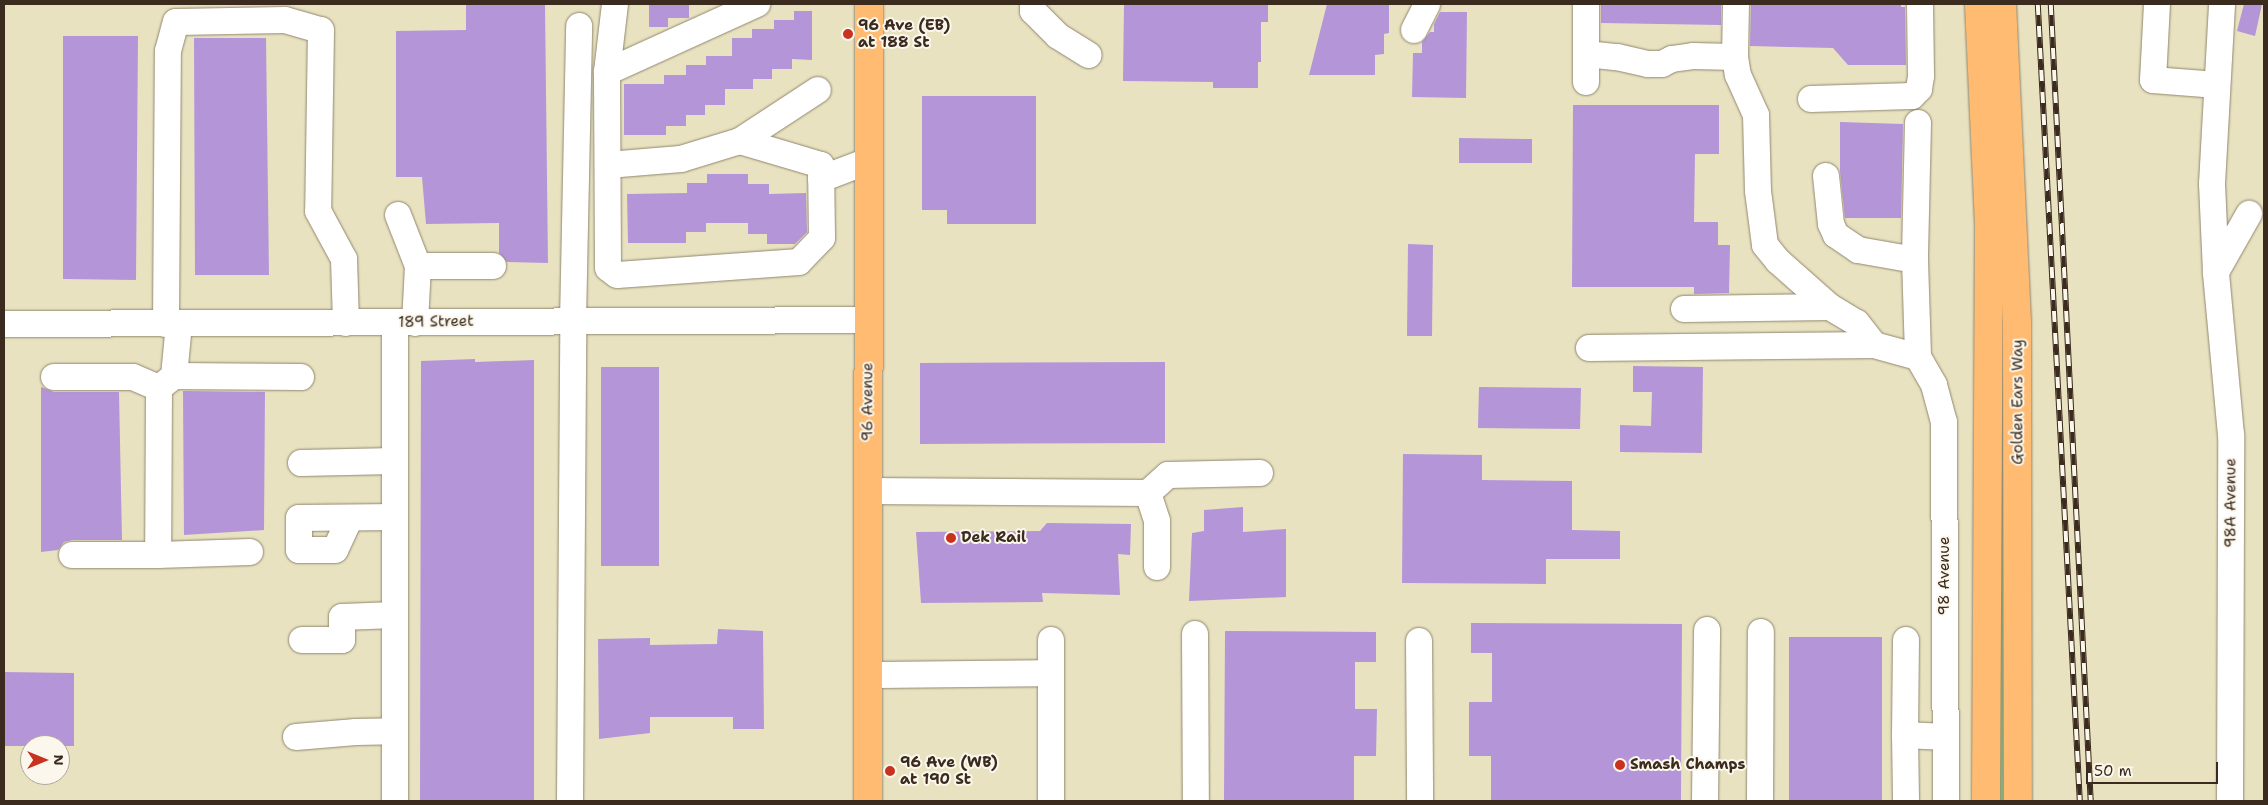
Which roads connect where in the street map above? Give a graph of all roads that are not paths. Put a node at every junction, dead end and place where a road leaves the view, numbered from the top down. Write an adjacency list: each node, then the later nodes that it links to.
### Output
1 (615, 4): 18 (street)
2 (757, 4): 18 (street)
3 (868, 4): 25 (main road, 96 Avenue)
4 (1033, 4): 16 (street)
5 (1427, 4): 14 (street)
6 (1586, 4): 15 (street)
7 (1736, 4): 17 (street)
8 (1920, 4): 22 (street)
9 (1980, 4): 84 (main road, Golden Ears Way)
10 (2002, 4): 85 (main road, Golden Ears Way)
11 (2157, 4): 20 (street)
12 (2222, 4): 20 (street, 98A Avenue)
13 (578, 26): 38 (street)
14 (1414, 30)
15 (1586, 54): 17 (street); 19 (street)
16 (1089, 55)
17 (1735, 57): 35 (street)
18 (607, 72): 26 (street)
19 (1586, 82)
20 (2217, 85): 34 (street, 98A Avenue)
21 (818, 90): 24 (street)
22 (1812, 99)
23 (1918, 123): 31 (street)
24 (740, 141): 26 (street); 28 (street)
25 (868, 161): 28 (street); 37 (main road, 96 Avenue)
26 (608, 165): 28 (street)
27 (1826, 176): 31 (street)
28 (821, 179)
29 (2249, 214): 34 (street)
30 (398, 215): 32 (street)
31 (1915, 260): 45 (street)
32 (418, 266): 33 (street); 40 (street)
33 (494, 266)
34 (2216, 272): 86 (street, 98A Avenue)
35 (1830, 307): 36 (street); 43 (street)
36 (1684, 309)
37 (869, 320): 38 (street, 189 Street); 52 (main road, 96 Avenue)
38 (573, 321): 40 (street, 189 Street); 75 (street)
39 (346, 323): 40 (street, 189 Street); 42 (street, 189 Street); 42 (street)
40 (405, 323): 49 (street)
41 (4, 324): 42 (street, 189 Street)
42 (173, 324): 48 (street)
43 (1874, 345): 44 (street); 45 (street)
44 (1589, 348)
45 (1918, 357): 73 (street, 98 Avenue)
46 (301, 377): 48 (street)
47 (54, 378): 48 (street)
48 (166, 382): 58 (street)
49 (395, 461): 50 (street); 54 (street)
50 (301, 463)
51 (1260, 473): 53 (street)
52 (868, 491): 53 (street); 69 (main road, 96 Avenue)
53 (1148, 493): 59 (street)
54 (395, 517): 55 (street); 60 (street)
55 (350, 518)
56 (250, 552): 58 (street)
57 (72, 555): 58 (street)
58 (158, 555)
59 (1157, 567)
60 (395, 615): 64 (street); 70 (street)
61 (1707, 630): 80 (street)
62 (1761, 632): 81 (street)
63 (1195, 634): 78 (street)
64 (302, 640)
65 (1051, 640): 68 (street)
66 (1906, 640): 71 (street)
67 (1418, 641): 79 (street)
68 (1051, 673): 69 (street); 77 (street)
69 (868, 675): 76 (main road, 96 Avenue)
70 (395, 731): 72 (street); 74 (street)
71 (1905, 735): 73 (street); 82 (street)
72 (296, 737)
73 (1946, 737): 83 (street, 98 Avenue)
74 (395, 801)
75 (570, 801)
76 (868, 801)
77 (1052, 801)
78 (1196, 801)
79 (1420, 801)
80 (1705, 801)
81 (1760, 801)
82 (1906, 801)
83 (1946, 801)
84 (1986, 801)
85 (2018, 801)
86 (2230, 801)

